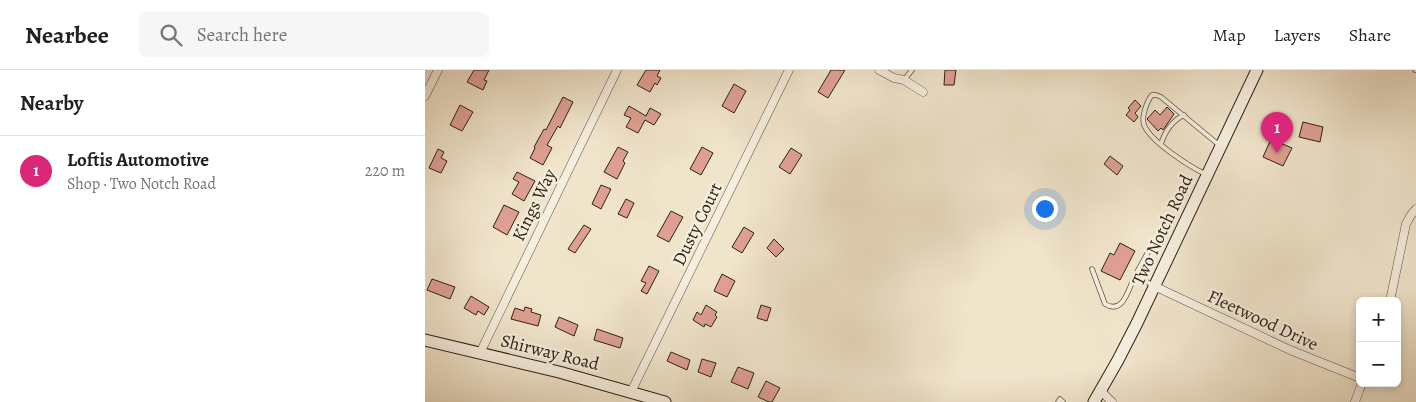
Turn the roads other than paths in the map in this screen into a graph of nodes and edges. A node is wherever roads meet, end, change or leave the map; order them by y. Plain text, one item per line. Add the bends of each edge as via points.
1 (438, 70) edge
2 (617, 70) edge
3 (789, 70) edge
4 (879, 70) edge
5 (912, 70) edge
6 (1257, 70) edge
7 (904, 80) junction
8 (923, 92) dead end
9 (425, 96) edge
10 (1184, 115) junction
11 (1161, 144) junction
12 (1221, 146) junction
13 (1207, 176) junction
14 (1416, 210) edge
15 (1152, 245) dead end
16 (1092, 269) dead end
17 (1139, 277) junction
18 (1154, 286) junction
19 (1391, 297) edge
20 (425, 340) edge
21 (479, 353) junction
22 (1356, 376) edge
23 (1361, 387) edge
24 (1101, 391) junction
25 (631, 392) junction
26 (665, 402) edge
27 (1058, 402) edge
28 (1063, 402) edge
29 (1094, 402) edge
30 (1112, 402) edge
31 (1355, 402) edge

1 - 9 street
2 - 21 street, Kings Way
3 - 25 street, Dusty Court
4 - 7 street
5 - 7 lane
6 - 12 street, Two Notch Road
7 - 8 street
10 - 11 lane via 1166,132
10 - 11 lane via 1156,95 1149,98 1144,123
10 - 12 lane
11 - 13 lane
12 - 13 street, Two Notch Road
13 - 18 street, Two Notch Road
14 - 19 street via 1407,224
15 - 17 lane via 1137,272
16 - 17 lane via 1105,304 1110,307 1123,302 1134,278
17 - 18 lane
18 - 22 street, Fleetwood Drive via 1290,350
18 - 24 street, Two Notch Road
20 - 21 street, Shirway Road
21 - 25 street, Shirway Road
23 - 31 street
24 - 29 street, Two Notch Road
24 - 30 street
25 - 26 street, Shirway Road
27 - 28 lane

